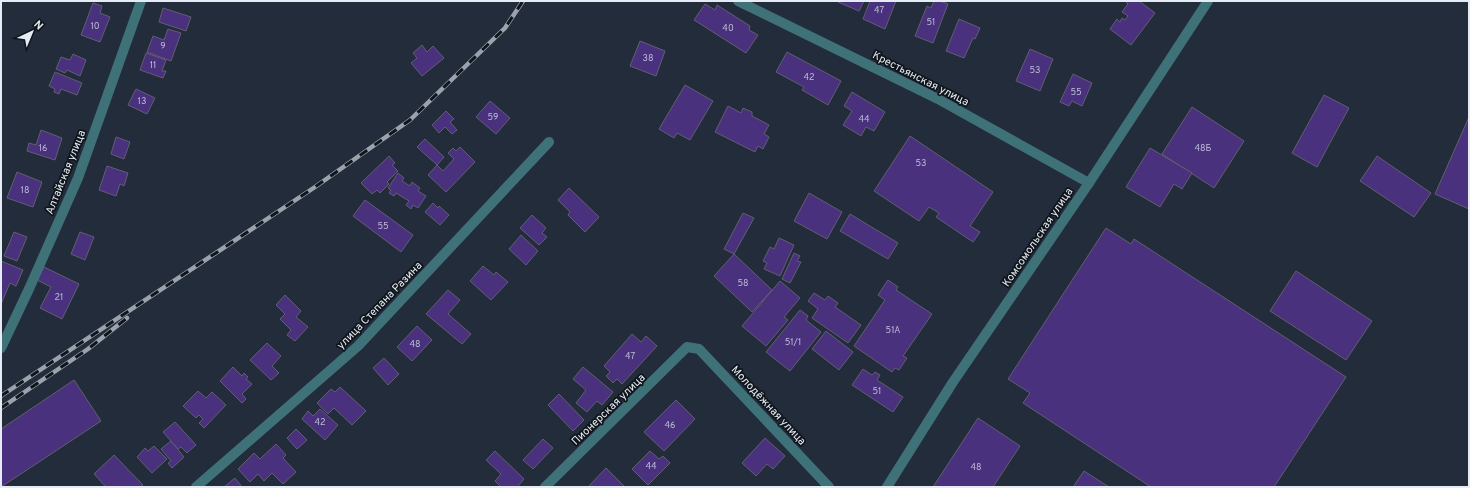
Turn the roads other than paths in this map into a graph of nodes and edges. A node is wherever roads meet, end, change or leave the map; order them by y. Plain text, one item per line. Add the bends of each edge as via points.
1 (141, 1) edge
2 (738, 1) edge
3 (1208, 1) edge
4 (549, 142) dead end
5 (1088, 183) junction
6 (687, 347) joint
7 (1, 348) edge
8 (196, 487) edge
9 (545, 487) edge
10 (829, 487) edge
11 (886, 487) edge

1 - 7 street, Алтайская улица via 78,178
2 - 5 street, Крестьянская улица via 938,99
3 - 5 street, Комсомольская улица
4 - 8 street, улица Степана Разина via 358,346
5 - 11 street, Комсомольская улица via 953,382
6 - 9 street, Пионерская улица
6 - 10 street, Молодёжная улица via 699,349

